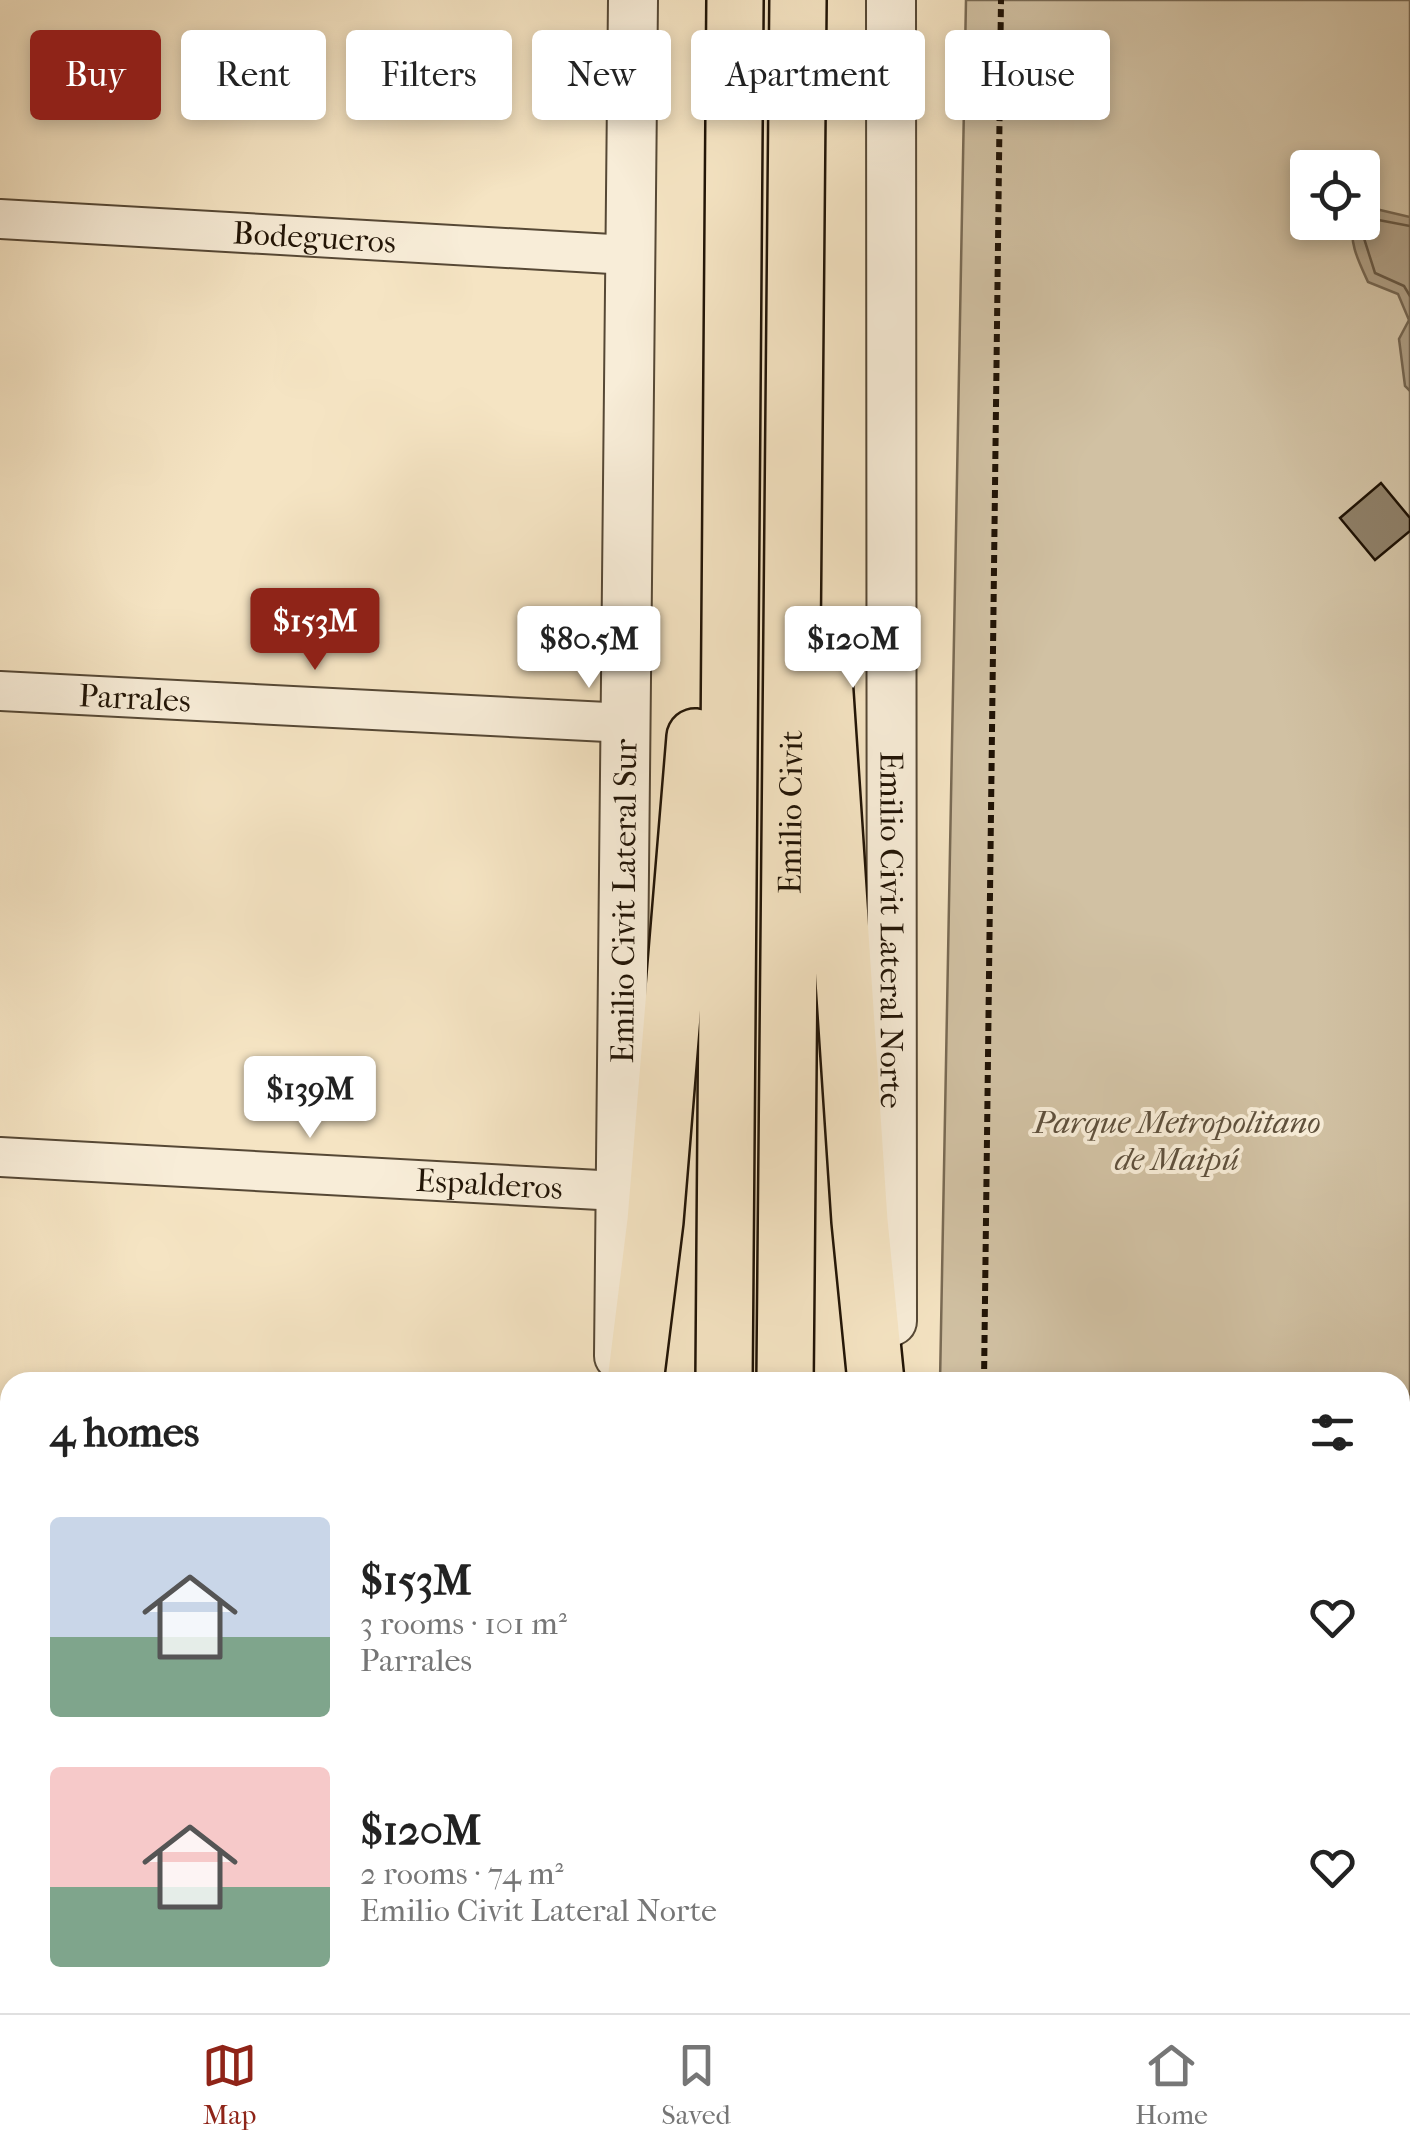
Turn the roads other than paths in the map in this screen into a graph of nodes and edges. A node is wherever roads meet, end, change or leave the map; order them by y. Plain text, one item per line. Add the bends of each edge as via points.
1 (633, 0) edge
2 (736, 0) edge
3 (798, 0) edge
4 (891, 0) edge
5 (0, 228) edge
6 (629, 256) junction
7 (796, 294) junction
8 (731, 351) junction
9 (0, 691) edge
10 (627, 723) junction
11 (0, 1157) edge
12 (618, 1192) junction
13 (618, 1372) edge
14 (637, 1372) edge
15 (724, 1372) edge
16 (785, 1372) edge
17 (875, 1372) edge
18 (892, 1372) edge

1 - 6 street, Emilio Civit Lateral Sur
2 - 8 highway, Emilio Civit
3 - 7 highway, Emilio Civit
4 - 18 street, Emilio Civit Lateral Norte
5 - 6 street, Bodegueros
6 - 10 street, Emilio Civit Lateral Sur
7 - 16 highway, Emilio Civit
7 - 17 highway
8 - 14 highway
8 - 15 highway, Emilio Civit
9 - 10 street, Parrales
10 - 12 street, Emilio Civit Lateral Sur
11 - 12 street, Espalderos
12 - 13 street, Emilio Civit Lateral Sur

